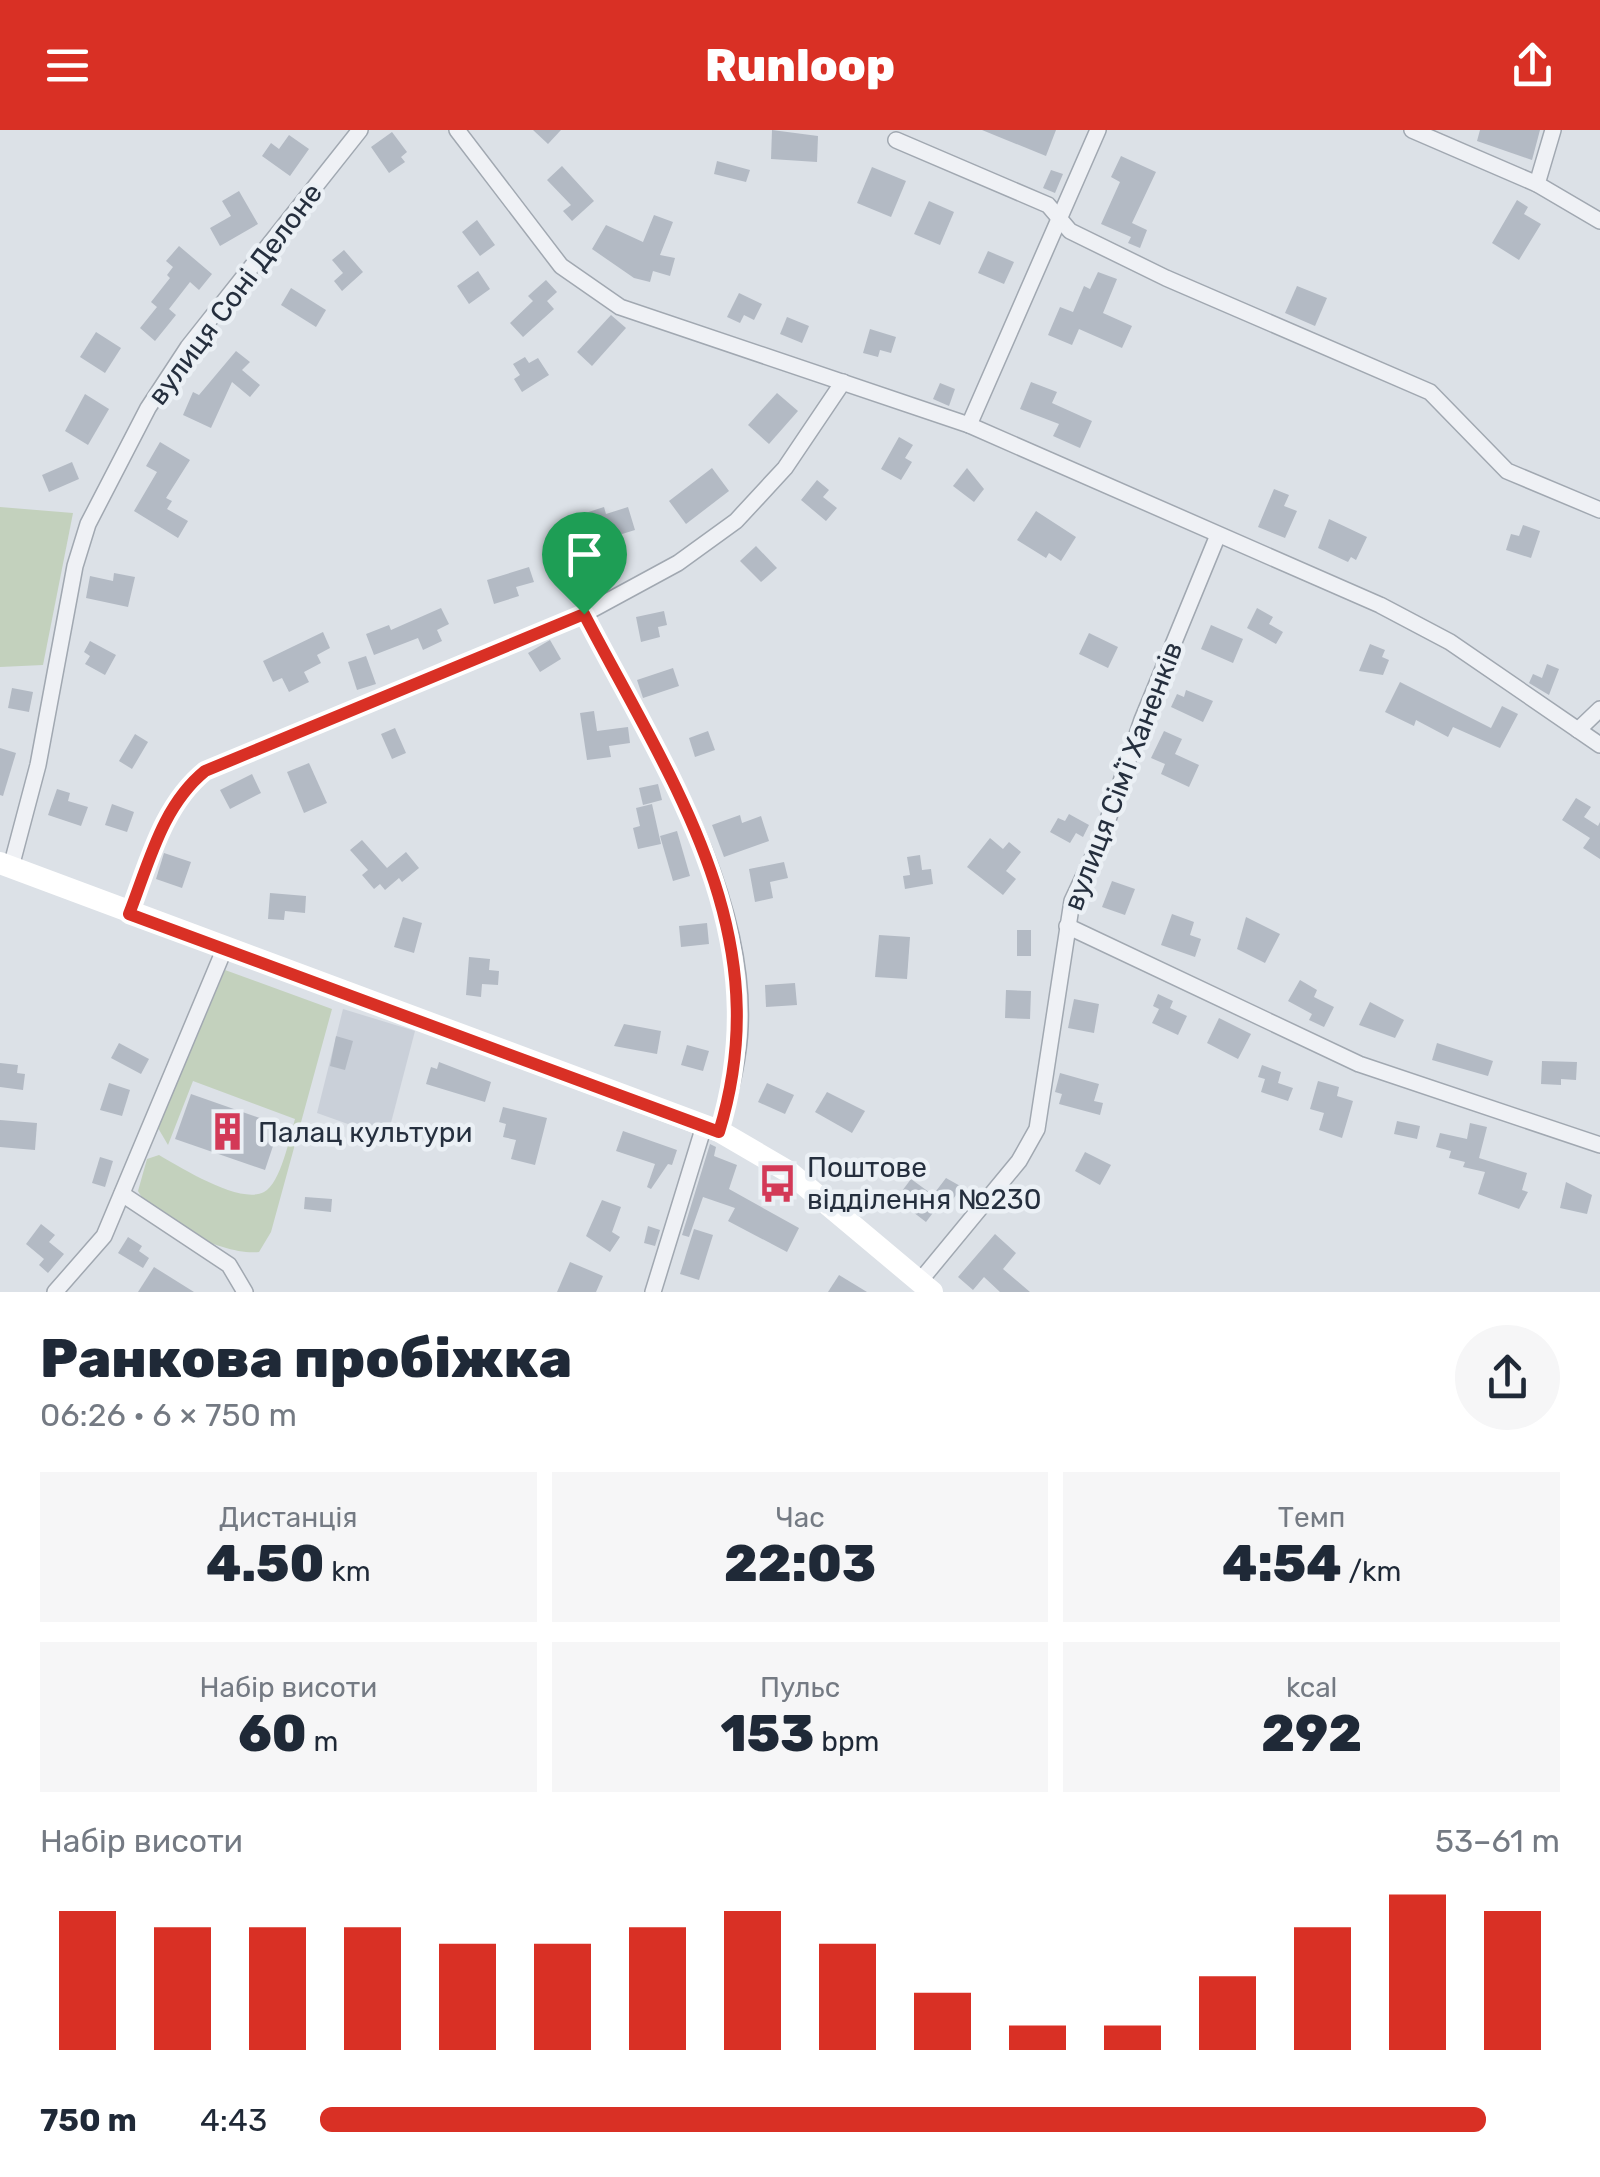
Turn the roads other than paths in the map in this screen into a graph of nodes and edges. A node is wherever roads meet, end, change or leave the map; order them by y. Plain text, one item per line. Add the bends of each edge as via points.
1 (360, 130) edge
2 (457, 130) edge
3 (1098, 130) edge
4 (1412, 130) edge
5 (1553, 130) edge
6 (896, 140) dead end
7 (1536, 184) junction
8 (1058, 219) junction
9 (1600, 221) edge
10 (842, 382) junction
11 (968, 426) junction
12 (1600, 510) edge
13 (1218, 535) junction
14 (584, 614) junction
15 (1600, 709) edge
16 (1578, 730) junction
17 (1600, 745) edge
18 (6, 865) edge
19 (129, 914) junction
20 (1067, 926) junction
21 (224, 950) junction
22 (711, 1128) junction
23 (1600, 1145) edge
24 (122, 1194) junction
25 (926, 1286) edge
26 (54, 1292) edge
27 (245, 1292) edge
28 (653, 1292) edge

1 - 18 street, вулиця Соні Делоне via 188,347 88,524 38,764
2 - 10 street via 561,266 583,285 653,320
3 - 8 street
4 - 7 street
5 - 7 street
6 - 8 street via 1048,205
7 - 9 street
8 - 11 street
8 - 12 street via 1166,278 1430,392 1507,471
10 - 11 street
10 - 14 street via 785,468 736,521 678,563
11 - 13 street
13 - 16 street via 1450,642
13 - 20 street, вулиця Сімʼї Ханенків
14 - 19 street via 205,771 169,812
14 - 22 street via 688,815 723,907 738,972 740,1027
15 - 16 street
16 - 17 street
18 - 19 street
19 - 21 street
20 - 23 street via 1358,1064
20 - 25 street, вулиця Сімʼї Ханенків via 1037,1129 1020,1162
21 - 22 street
21 - 24 street
22 - 25 street via 789,1172
22 - 28 street
24 - 26 street via 104,1236
24 - 27 street via 229,1265

